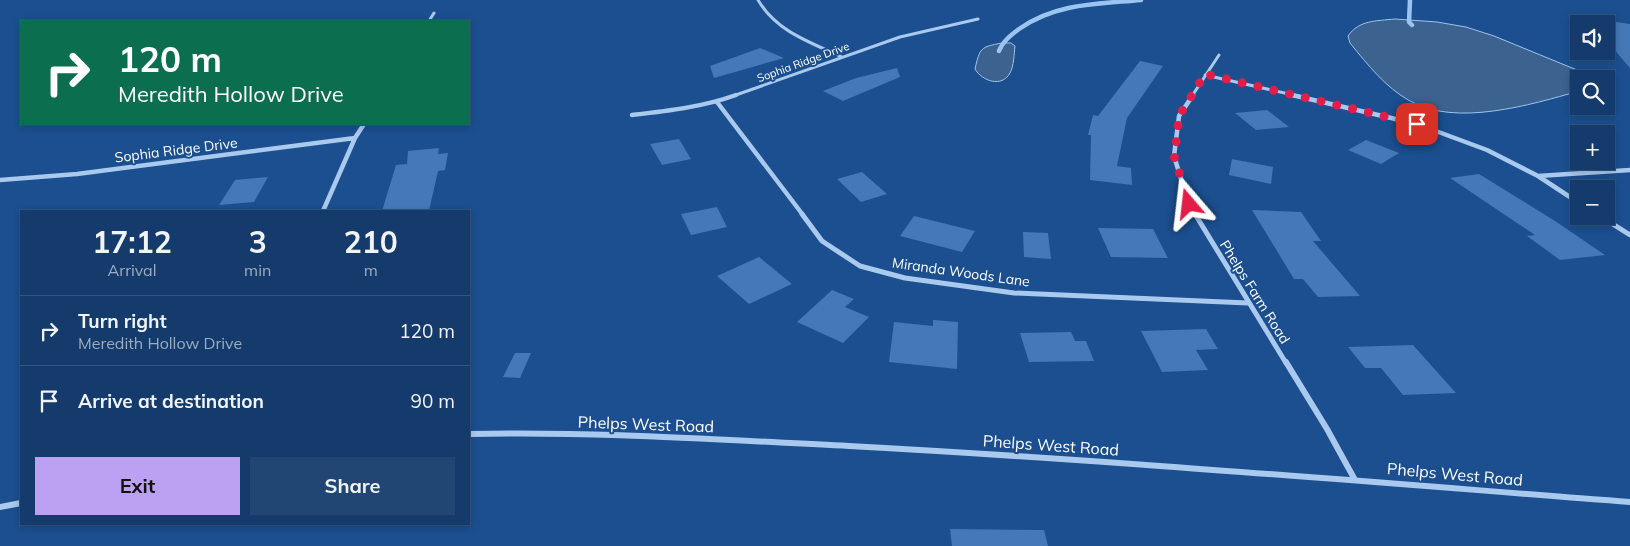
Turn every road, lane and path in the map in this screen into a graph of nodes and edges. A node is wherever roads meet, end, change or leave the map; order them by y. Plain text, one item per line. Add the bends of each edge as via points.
1 (758, 0) edge
2 (434, 14) dead end
3 (978, 19) dead end
4 (431, 20) edge
5 (1219, 56) dead end
6 (842, 57) junction
7 (1205, 74) junction
8 (717, 102) junction
9 (632, 115) dead end
10 (363, 125) edge
11 (355, 138) junction
12 (1630, 170) edge
13 (1538, 176) junction
14 (0, 180) edge
15 (1570, 196) edge
16 (324, 210) edge
17 (1614, 225) edge
18 (1630, 235) edge
19 (1248, 303) junction
20 (470, 434) edge
21 (1355, 480) junction
22 (1630, 502) edge
23 (20, 504) edge
24 (0, 507) edge

1 - 6 street via 764,13 784,29
2 - 4 street
3 - 6 street, Sophia Ridge Drive via 900,37
5 - 7 street, Phelps Farm Road
6 - 8 street, Sophia Ridge Drive
7 - 13 street via 1417,124 1487,150
7 - 19 street, Phelps Farm Road via 1179,116 1174,156 1189,204
8 - 9 street, Sophia Ridge Drive
8 - 19 street, Miranda Woods Lane via 822,241 860,266 905,278 1014,294
10 - 11 street
11 - 14 street, Sophia Ridge Drive via 77,174
11 - 16 street
12 - 13 street
13 - 15 street
17 - 18 street
19 - 21 street, Phelps Farm Road
20 - 21 street, Phelps West Road via 611,435 894,448
21 - 22 street, Phelps West Road
23 - 24 street

